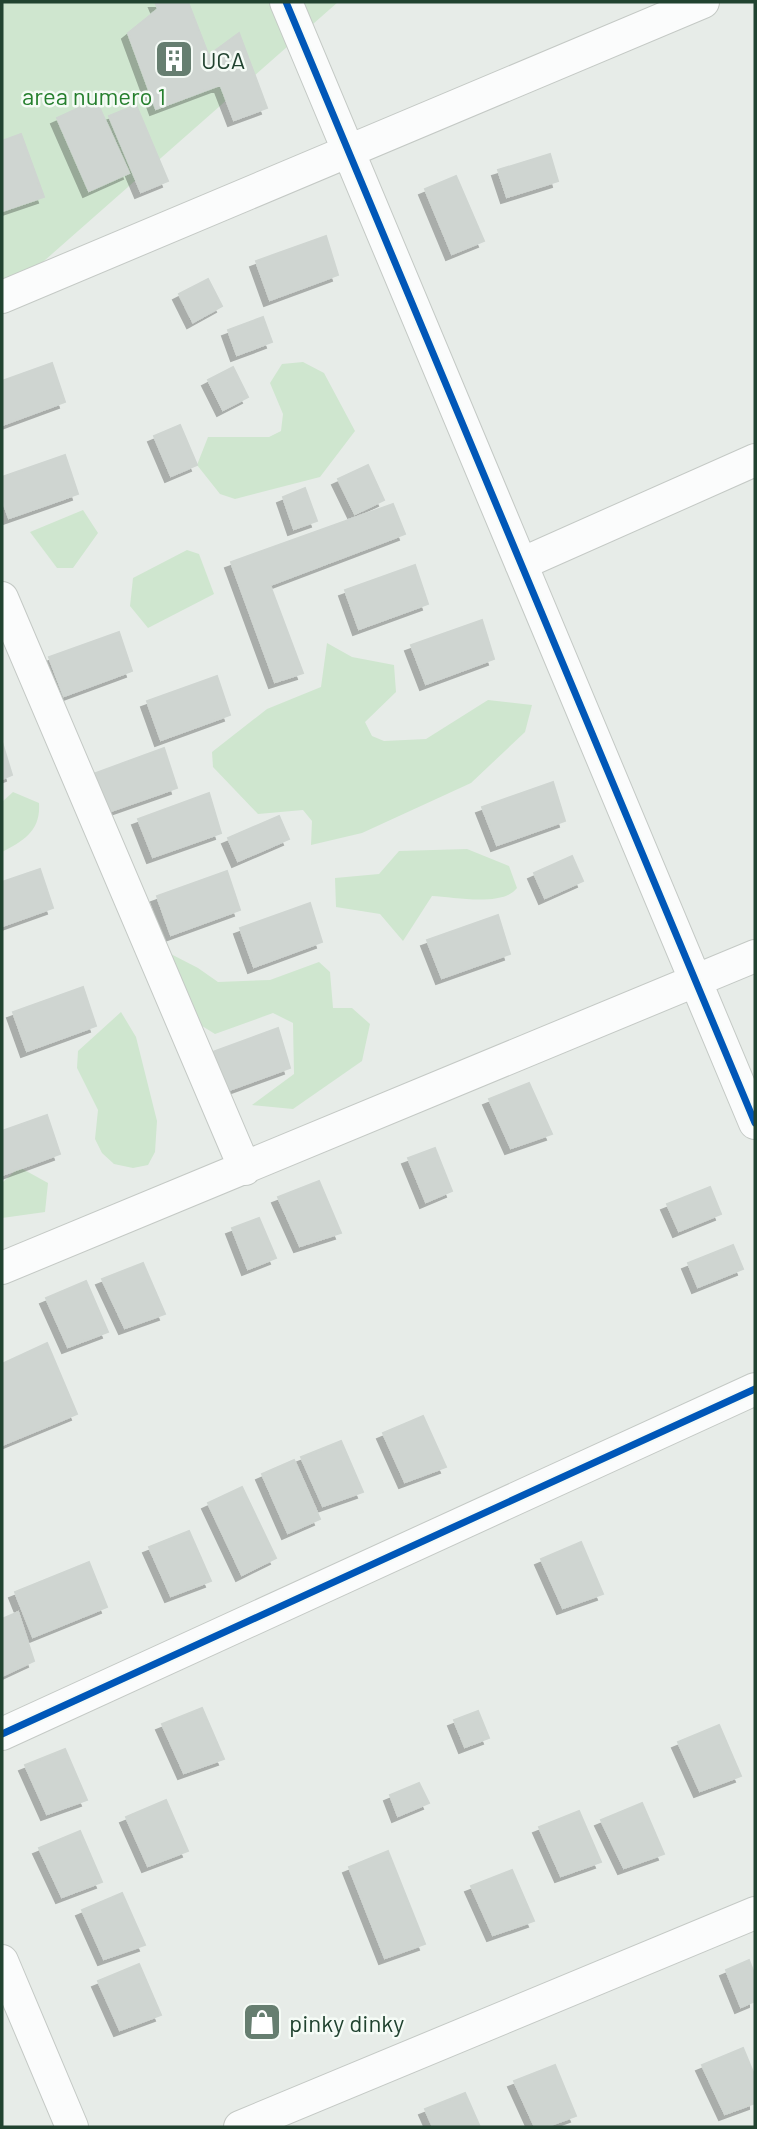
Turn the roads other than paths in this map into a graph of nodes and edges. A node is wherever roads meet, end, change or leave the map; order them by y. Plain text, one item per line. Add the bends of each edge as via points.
1 (286, 2) edge
2 (704, 2) edge
3 (349, 151) junction
4 (2, 297) edge
5 (755, 460) edge
6 (521, 564) junction
7 (2, 598) edge
8 (755, 956) edge
9 (696, 981) junction
10 (755, 1124) edge
11 (245, 1169) junction
12 (2, 1268) edge
13 (755, 1389) edge
14 (2, 1734) edge
15 (755, 1913) edge
16 (2, 1961) edge
17 (72, 2127) edge
18 (240, 2127) edge

1 - 3 street
2 - 3 street
3 - 4 street
3 - 6 street
5 - 6 street
6 - 9 street
7 - 11 street
8 - 9 street
9 - 10 street
9 - 11 street
11 - 12 street
13 - 14 street
15 - 18 street
16 - 17 street

